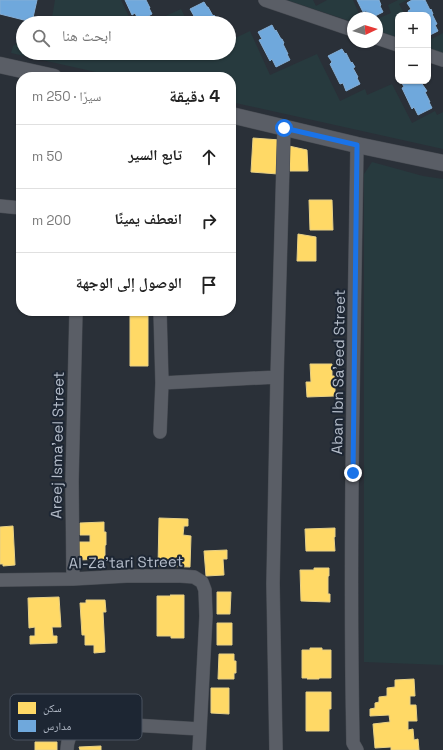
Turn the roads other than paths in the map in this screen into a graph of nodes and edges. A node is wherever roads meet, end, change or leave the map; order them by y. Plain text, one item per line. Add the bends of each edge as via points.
1 (265, 0) edge
2 (347, 28) edge
3 (383, 40) edge
4 (395, 44) edge
5 (431, 56) edge
6 (443, 60) edge
7 (0, 65) edge
8 (32, 72) edge
9 (236, 116) edge
10 (284, 128) junction
11 (357, 145) junction
12 (443, 163) edge
13 (0, 206) edge
14 (16, 208) edge
15 (76, 316) edge
16 (160, 316) edge
17 (277, 377) junction
18 (162, 383) junction
19 (160, 432) dead end
20 (72, 579) junction
21 (0, 580) edge
22 (142, 726) edge
23 (200, 730) junction
24 (68, 740) edge
25 (352, 748) edge
26 (67, 750) edge
27 (199, 750) edge
28 (276, 750) edge

1 - 2 street
3 - 4 street
5 - 6 street
7 - 8 street
9 - 10 street
10 - 11 street
10 - 17 street
11 - 12 street
11 - 25 street, Aban Ibn Sa’eed Street
13 - 14 street
15 - 20 street, Areej Isma’eel Street
16 - 18 street
17 - 18 street
17 - 28 street via 273,584
18 - 19 street
20 - 21 street, Al-Za'tari Street
20 - 23 street, Al-Za'tari Street via 180,576 194,577 202,582 205,590 206,616
22 - 23 street
23 - 27 street, Al-Za'tari Street
24 - 26 street

